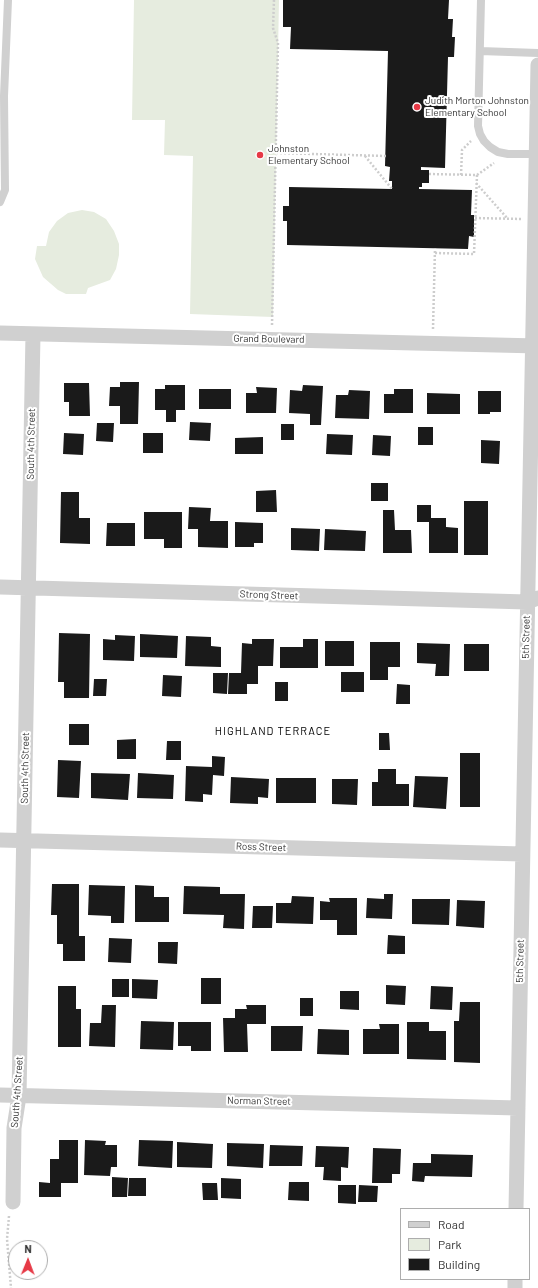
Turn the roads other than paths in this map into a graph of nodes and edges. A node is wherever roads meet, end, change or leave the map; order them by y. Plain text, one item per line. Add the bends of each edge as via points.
1 (8, 0) edge
2 (481, 0) edge
3 (480, 52) junction
4 (538, 53) edge
5 (538, 64) edge
6 (536, 154) junction
7 (0, 202) edge
8 (0, 333) edge
9 (33, 334) junction
10 (535, 346) edge
11 (0, 587) edge
12 (29, 588) junction
13 (532, 600) edge
14 (0, 840) edge
15 (24, 840) junction
16 (522, 854) junction
17 (0, 1095) edge
18 (19, 1096) junction
19 (518, 1108) junction
20 (13, 1202) road end
21 (516, 1208) edge

1 - 7 lane via 4,96 5,190
2 - 3 lane
3 - 4 lane
3 - 6 lane via 480,134 484,141 498,152
5 - 6 street, 5th Street
6 - 10 street, 5th Street
8 - 9 street, Grand Boulevard
9 - 10 street, Grand Boulevard
9 - 12 street, South 4th Street
10 - 13 street, 5th Street
11 - 12 street, Strong Street
12 - 13 street, Strong Street
12 - 15 street, South 4th Street
13 - 16 street, 5th Street
14 - 15 street, Ross Street
15 - 16 street, Ross Street
15 - 18 street, South 4th Street
16 - 19 street, 5th Street
17 - 18 street, Norman Street
18 - 19 street, Norman Street
18 - 20 street, South 4th Street via 14,1128
19 - 21 street, 5th Street

